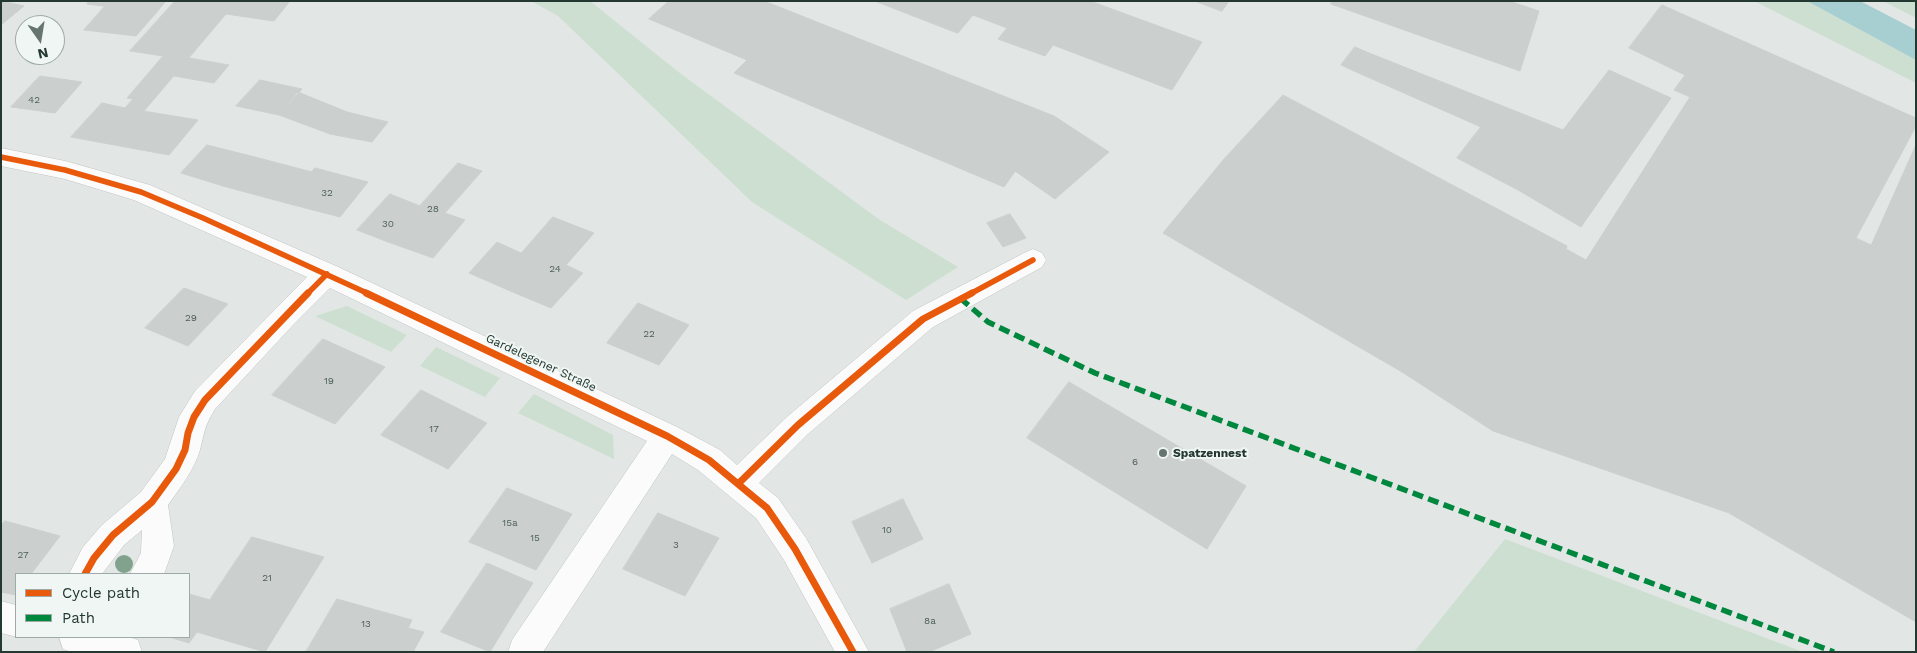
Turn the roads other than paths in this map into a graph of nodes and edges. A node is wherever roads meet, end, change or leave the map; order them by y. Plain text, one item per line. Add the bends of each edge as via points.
1 (1, 157) edge
2 (1032, 260) dead end
3 (327, 274) junction
4 (666, 436) junction
5 (739, 483) junction
6 (152, 502) junction
7 (86, 573) edge
8 (147, 573) edge
9 (1, 617) edge
10 (15, 621) edge
11 (78, 638) edge
12 (126, 652) edge
13 (524, 652) edge
14 (852, 652) edge

1 - 3 street, Gardelegener Straße via 66,170 141,192
2 - 5 street via 923,320 798,425
3 - 4 street, Gardelegener Straße
3 - 6 street via 204,400 194,417 176,469
4 - 5 street, Gardelegener Straße via 709,460
4 - 13 street
5 - 14 street, Gardelegener Straße via 767,508 795,549
6 - 7 street via 113,535
6 - 8 street via 159,538 156,559
9 - 10 street
11 - 12 street

